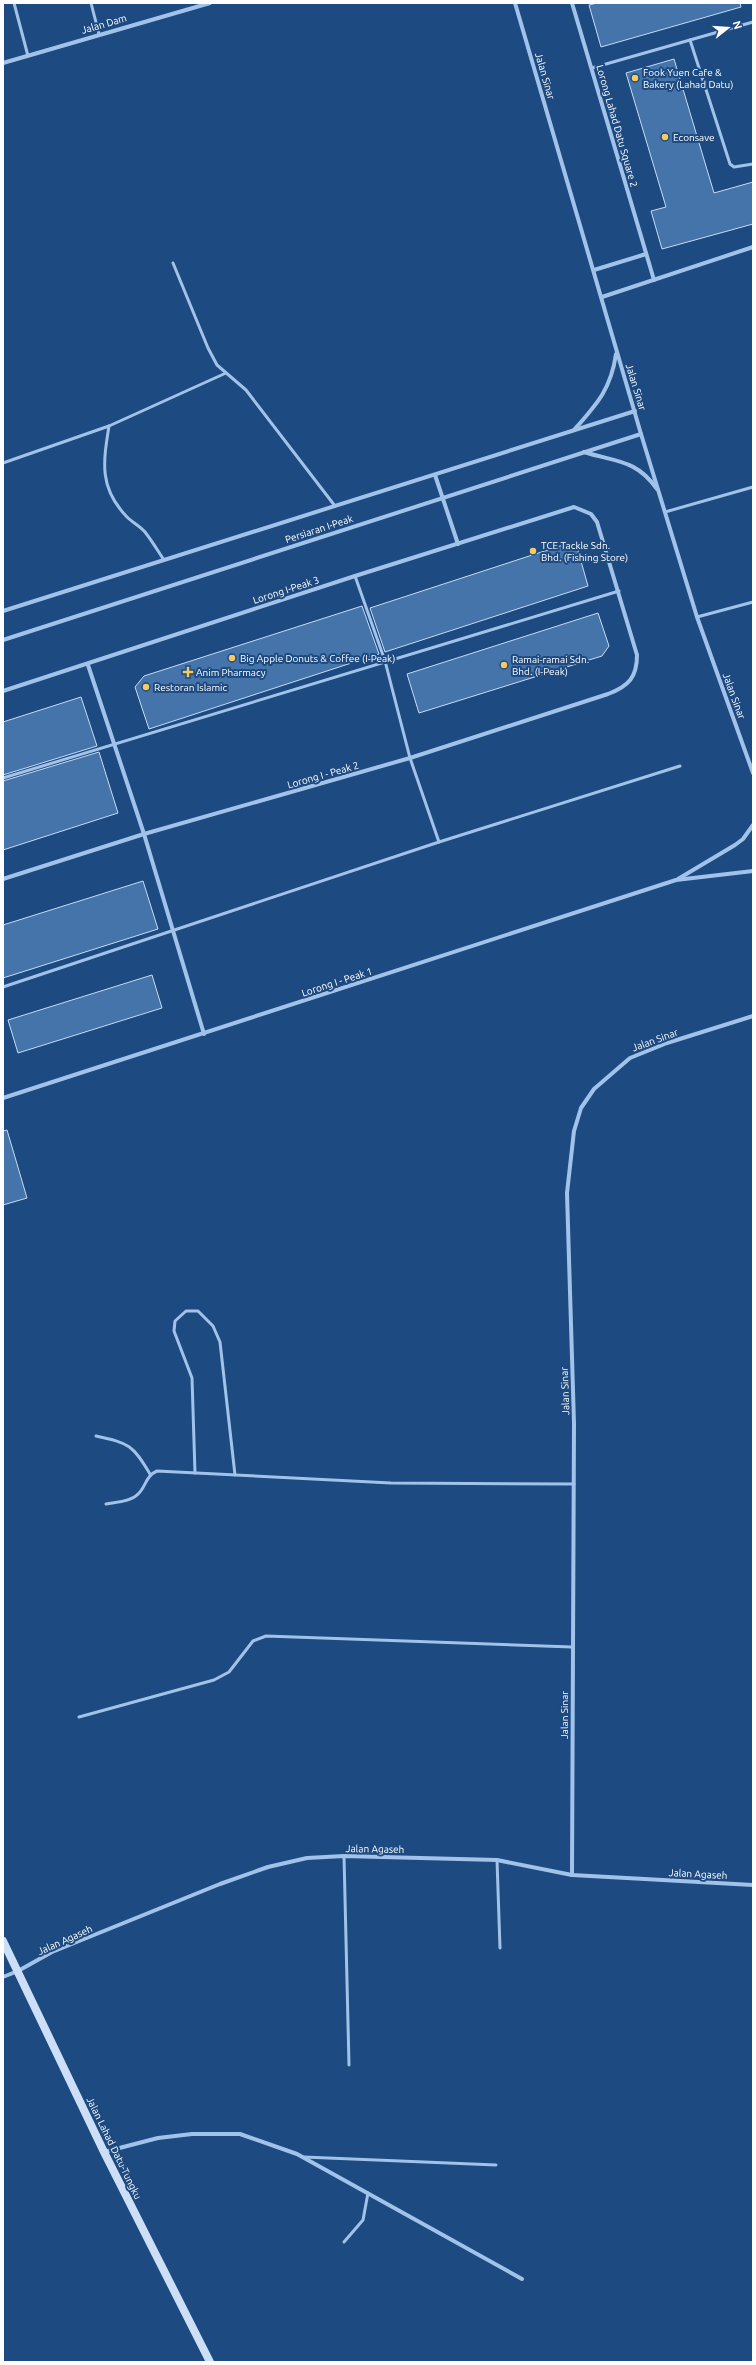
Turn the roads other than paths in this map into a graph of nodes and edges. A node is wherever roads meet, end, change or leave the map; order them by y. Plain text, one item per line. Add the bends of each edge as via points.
1 (14, 3) edge
2 (90, 3) edge
3 (210, 3) edge
4 (515, 3) edge
5 (572, 3) edge
6 (753, 22) edge
7 (99, 34) junction
8 (690, 40) junction
9 (28, 56) junction
10 (3, 63) edge
11 (592, 68) junction
12 (753, 164) edge
13 (753, 247) edge
14 (646, 254) junction
15 (173, 263) dead end
16 (594, 270) junction
17 (654, 280) junction
18 (602, 297) junction
19 (616, 352) junction
20 (226, 373) junction
21 (635, 411) junction
22 (109, 426) junction
23 (574, 430) junction
24 (641, 434) junction
25 (583, 452) junction
26 (3, 463) edge
27 (435, 475) junction
28 (753, 487) edge
29 (659, 492) junction
30 (442, 497) junction
31 (335, 506) junction
32 (665, 512) junction
33 (458, 544) junction
34 (164, 560) junction
35 (355, 576) junction
36 (619, 591) junction
37 (753, 602) edge
38 (3, 611) edge
39 (697, 617) junction
40 (3, 640) edge
41 (385, 661) junction
42 (88, 665) junction
43 (3, 691) edge
44 (115, 744) junction
45 (410, 758) junction
46 (680, 766) dead end
47 (753, 773) edge
48 (3, 778) edge
49 (753, 825) edge
50 (144, 834) junction
51 (439, 842) junction
52 (753, 871) edge
53 (3, 879) edge
54 (676, 880) junction
55 (174, 931) junction
56 (3, 987) edge
57 (753, 1016) edge
58 (204, 1034) junction
59 (3, 1098) edge
60 (96, 1436) dead end
61 (195, 1473) junction
62 (150, 1474) junction
63 (235, 1475) junction
64 (574, 1484) junction
65 (106, 1504) dead end
66 (572, 1647) junction
67 (79, 1717) dead end
68 (344, 1856) junction
69 (497, 1860) junction
70 (572, 1875) junction
71 (753, 1885) edge
72 (3, 1941) edge
73 (500, 1948) dead end
74 (18, 1971) junction
75 (3, 1977) edge
76 (349, 2065) dead end
77 (104, 2152) junction
78 (302, 2157) junction
79 (496, 2165) dead end
80 (368, 2192) junction
81 (344, 2242) dead end
82 (522, 2279) dead end
83 (210, 2362) edge

1 - 9 lane
2 - 7 lane
3 - 7 street, Jalan Dam
4 - 16 street, Jalan Sinar
5 - 11 street, Lorong Lahad Datu Square 2
6 - 8 lane
7 - 9 street, Jalan Dam
8 - 11 lane
8 - 12 lane via 730,164 740,167
9 - 10 street, Jalan Dam
11 - 14 street, Lorong Lahad Datu Square 2
13 - 17 street
14 - 16 street
14 - 17 street, Lorong Lahad Datu Square 2
15 - 20 lane via 208,348 217,365
16 - 18 street, Jalan Sinar
17 - 18 street
18 - 19 street, Jalan Sinar
19 - 21 street, Jalan Sinar
19 - 23 street via 607,388
20 - 22 lane
20 - 31 lane via 246,390
21 - 23 street
21 - 24 street, Jalan Sinar
22 - 26 lane
22 - 34 lane via 104,469 106,486 113,501 145,532
23 - 27 street
24 - 25 street, Persiaran I-Peak
24 - 29 street, Jalan Sinar
25 - 29 street via 636,467 646,474
25 - 30 street, Persiaran I-Peak
27 - 30 street
27 - 31 street
28 - 32 lane
29 - 32 street, Jalan Sinar
30 - 33 street
30 - 40 street, Persiaran I-Peak
31 - 34 street
32 - 39 street, Jalan Sinar
33 - 35 street, Lorong I-Peak 3
33 - 36 street, Lorong I-Peak 3 via 574,507 591,514 597,522
34 - 38 street
35 - 41 lane
35 - 42 street, Lorong I-Peak 3
36 - 41 lane
36 - 45 street, Lorong I - Peak 2 via 637,655 637,670 622,688
37 - 39 lane
39 - 47 street, Jalan Sinar
41 - 44 lane
41 - 45 lane
42 - 43 street, Lorong I-Peak 3
42 - 44 street
44 - 48 lane
44 - 50 street
45 - 50 street, Lorong I - Peak 2
45 - 51 lane
46 - 51 lane
49 - 54 street, Lorong I - Peak 1 via 735,845
50 - 53 street, Lorong I - Peak 2
50 - 55 street
51 - 55 lane
52 - 54 street, Lorong I - Peak 1
54 - 58 street, Lorong I - Peak 1
55 - 56 lane
55 - 58 street
57 - 64 street, Jalan Sinar via 667,1043 630,1058 594,1089 581,1108 574,1130 567,1193
58 - 59 street, Lorong I - Peak 1
60 - 62 lane via 121,1441 136,1452
61 - 62 lane via 157,1470
61 - 63 lane
61 - 63 lane via 192,1378 174,1331 175,1321 186,1311 198,1311 213,1326 220,1342
62 - 65 lane via 137,1495
63 - 64 lane via 391,1483
64 - 66 street, Jalan Sinar
66 - 67 lane via 266,1636 253,1641 229,1672 214,1680
66 - 70 street, Jalan Sinar
68 - 69 street, Jalan Agaseh
68 - 74 street, Jalan Agaseh via 307,1858 268,1867 52,1952
68 - 76 lane
69 - 70 street, Jalan Agaseh
69 - 73 lane
70 - 71 street, Jalan Agaseh
72 - 74 main road, Jalan Lahad Datu-Tungku
74 - 75 street, Jalan Agaseh
74 - 77 main road, Jalan Lahad Datu-Tungku
77 - 78 street via 158,2138 192,2134 240,2134
77 - 83 main road, Jalan Lahad Datu-Tungku
78 - 79 lane
78 - 80 street
80 - 81 lane via 364,2220
80 - 82 street

